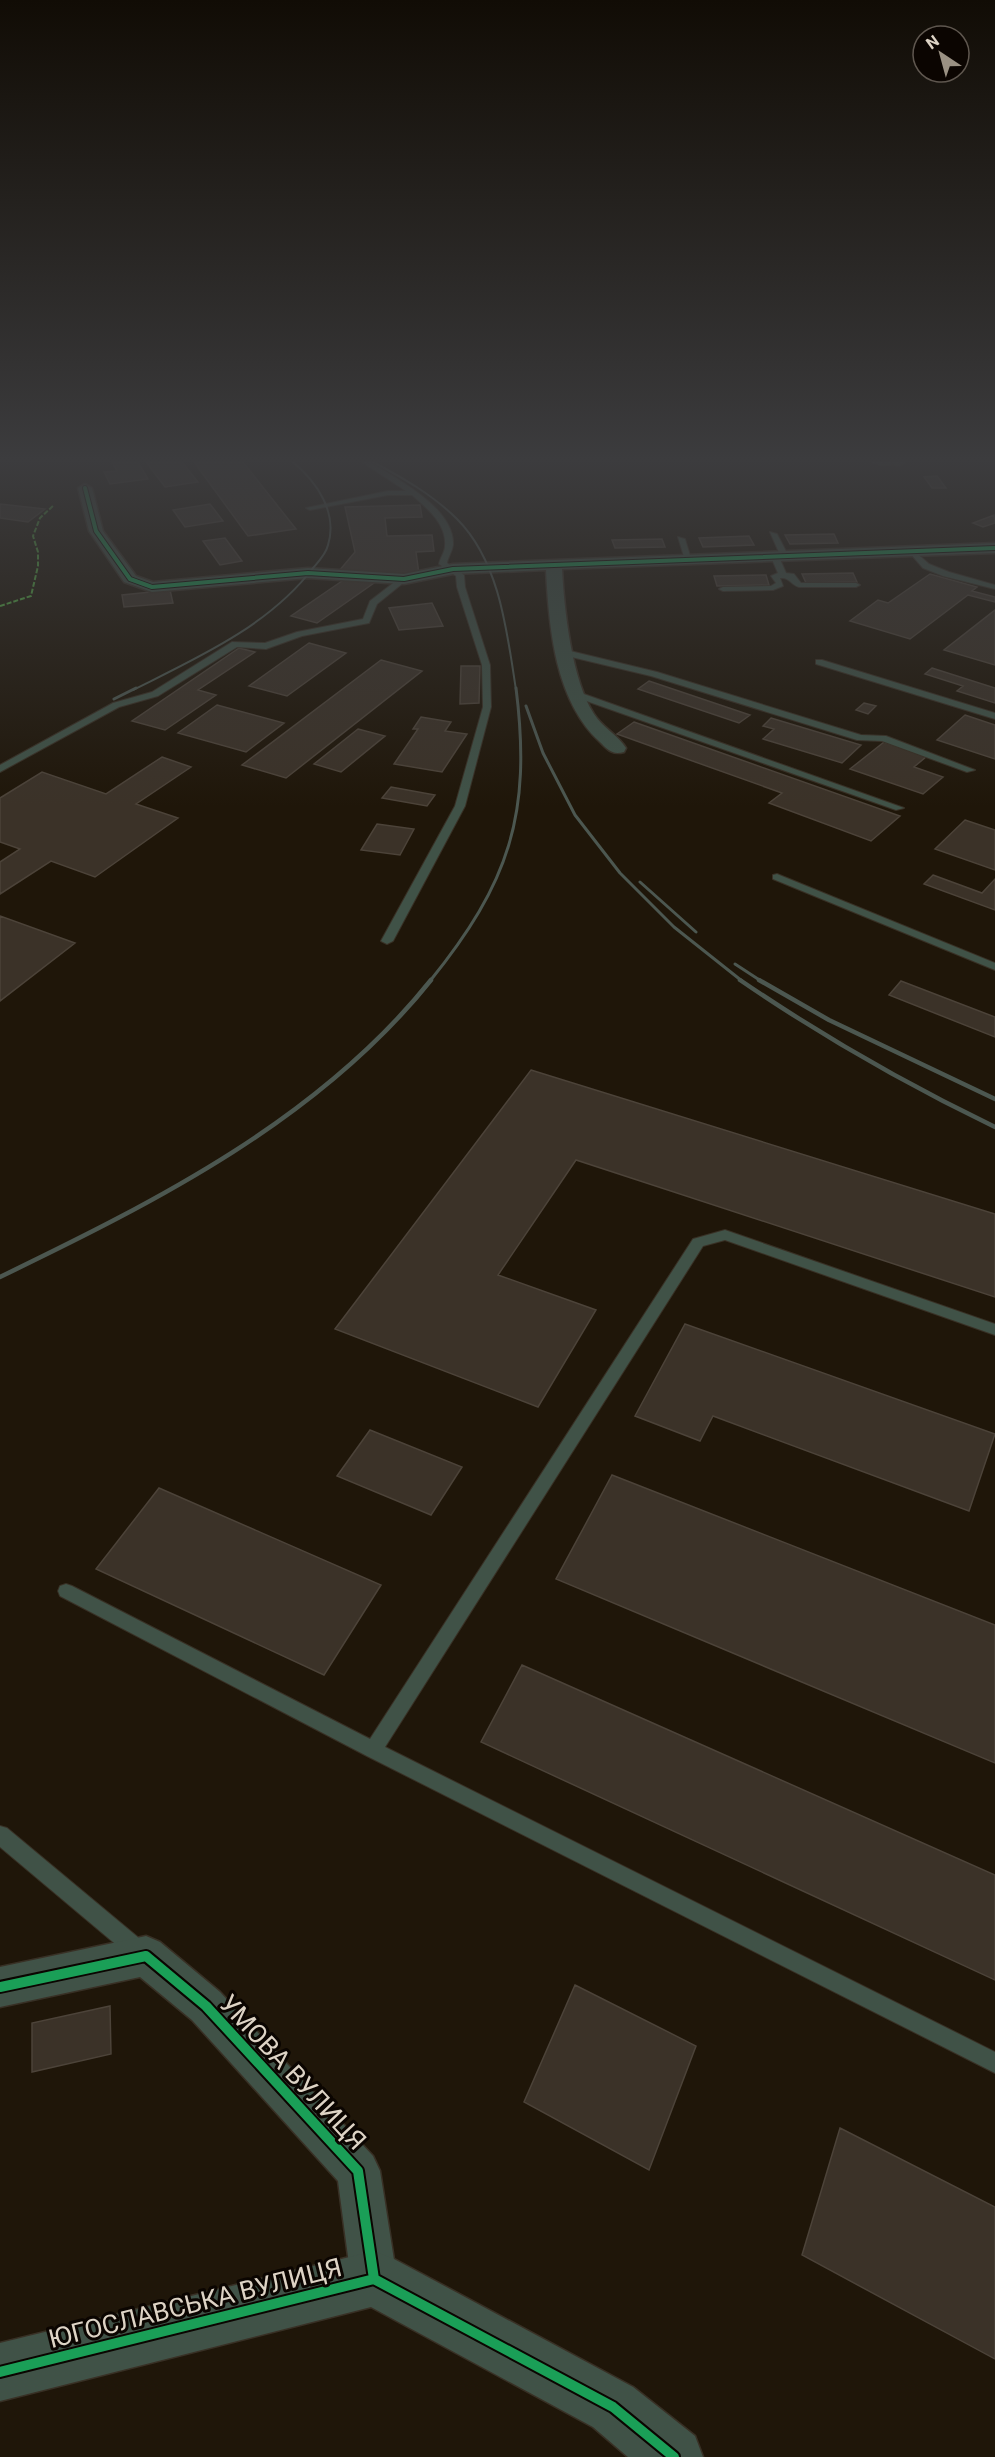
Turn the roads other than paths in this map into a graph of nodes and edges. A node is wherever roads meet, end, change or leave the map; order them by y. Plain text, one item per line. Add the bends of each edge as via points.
1 (128, 577) edge
2 (264, 577) edge
3 (367, 577) edge
4 (415, 577) edge
5 (460, 577) edge
6 (554, 577) edge
7 (776, 577) edge
8 (792, 577) edge
9 (956, 577) edge
10 (404, 579) junction
11 (856, 585) dead end
12 (995, 587) edge
13 (723, 589) dead end
14 (566, 652) junction
15 (819, 662) dead end
16 (578, 695) junction
17 (995, 716) edge
18 (617, 748) dead end
19 (0, 770) edge
20 (969, 770) dead end
21 (899, 808) dead end
22 (777, 877) dead end
23 (387, 941) dead end
24 (995, 967) edge
25 (995, 1330) edge
26 (66, 1591) dead end
27 (373, 1750) junction
28 (0, 1834) edge
29 (146, 1956) junction
30 (0, 1987) edge
31 (995, 2062) edge
32 (374, 2279) junction
33 (0, 2372) edge
34 (674, 2457) edge

1 - 2 street via 152,586
3 - 10 street
4 - 10 street
5 - 23 lane via 486,665 487,707 460,806
6 - 14 street
7 - 13 lane via 780,584 773,588
8 - 11 lane via 799,585
9 - 12 lane
10 - 19 lane via 373,603 366,621 300,634 266,646 235,645 155,694 116,705
14 - 16 street
14 - 20 lane via 654,674 860,738 883,738
15 - 17 lane
16 - 18 street via 592,725
16 - 21 lane
22 - 24 lane
25 - 27 lane via 725,1235 698,1242
26 - 27 lane
27 - 31 lane
28 - 29 lane
29 - 30 street
29 - 32 street, УМОВА ВУЛИЦЯ via 206,2006 358,2171
32 - 33 street, ЮГОСЛАВСЬКА ВУЛИЦЯ
32 - 34 street, ЮГОСЛАВСЬКА ВУЛИЦЯ via 613,2407

